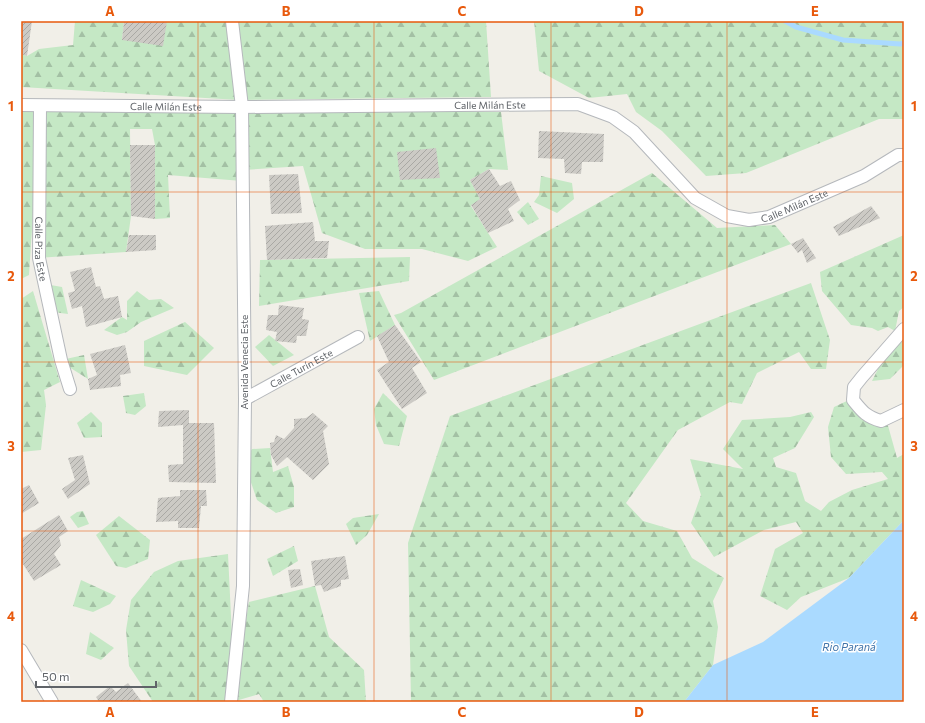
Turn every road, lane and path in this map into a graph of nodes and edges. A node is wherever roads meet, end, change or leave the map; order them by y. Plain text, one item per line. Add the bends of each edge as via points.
1 (232, 21) edge
2 (21, 105) edge
3 (40, 106) junction
4 (242, 107) junction
5 (904, 155) edge
6 (904, 329) edge
7 (358, 337) dead end
8 (70, 389) dead end
9 (245, 399) junction
10 (904, 410) edge
11 (21, 650) edge
12 (52, 702) edge
13 (231, 702) edge

1 - 4 street, Avenida Venecia Este
2 - 3 street, Calle Milán Este
3 - 4 street, Calle Milán Este
3 - 8 street, Calle Piza Este via 38,258
4 - 5 street, Calle Milán Este via 578,104 613,117 634,132 695,198 727,216 748,220 769,217 864,176 898,155
4 - 9 street, Avenida Venecia Este
6 - 10 street via 854,387 853,400 865,415 881,421
7 - 9 street, Calle Turín Este
9 - 13 street, Avenida Venecia Este via 243,586
11 - 12 street

